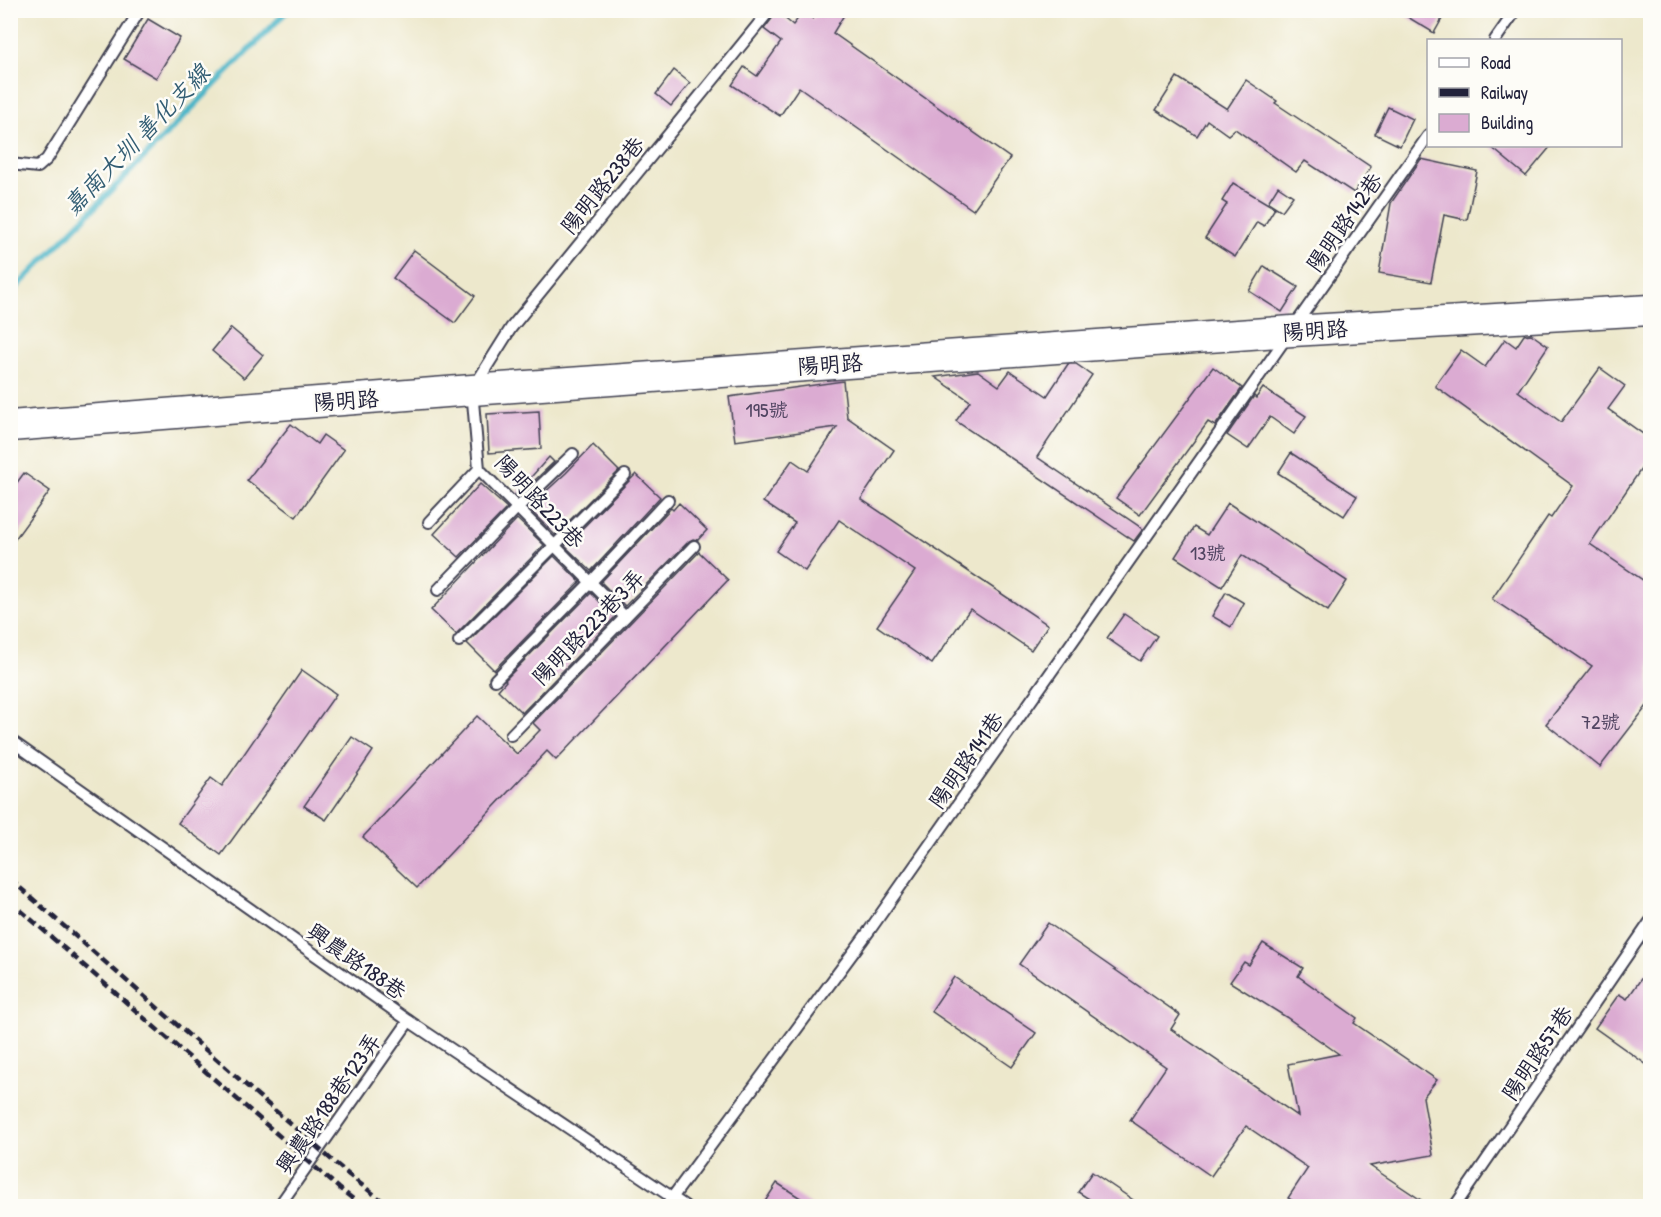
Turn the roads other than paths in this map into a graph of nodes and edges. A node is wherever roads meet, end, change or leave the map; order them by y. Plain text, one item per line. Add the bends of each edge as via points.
1 (140, 10) edge
2 (770, 10) edge
3 (1516, 10) edge
4 (1496, 39) edge
5 (1427, 137) edge
6 (10, 164) edge
7 (1650, 310) edge
8 (1292, 331) junction
9 (472, 390) junction
10 (10, 426) edge
11 (573, 454) dead end
12 (479, 469) junction
13 (625, 475) dead end
14 (668, 500) dead end
15 (517, 508) junction
16 (429, 522) dead end
17 (555, 546) junction
18 (694, 546) dead end
19 (590, 584) junction
20 (438, 590) dead end
21 (625, 617) junction
22 (459, 641) dead end
23 (495, 680) dead end
24 (511, 735) dead end
25 (10, 740) edge
26 (1650, 922) edge
27 (409, 1021) junction
28 (672, 1197) junction
29 (279, 1206) edge
30 (666, 1206) edge
31 (685, 1206) edge
32 (1455, 1206) edge

1 - 6 lane via 47,159 38,167
2 - 9 lane, 陽明路238巷 via 511,328
3 - 4 lane
5 - 8 lane, 陽明路142巷
7 - 8 street, 陽明路
8 - 9 street, 陽明路
8 - 28 lane, 陽明路141巷 via 869,931
9 - 10 street, 陽明路
9 - 12 lane, 陽明路223巷
11 - 15 lane
12 - 15 lane, 陽明路223巷
12 - 16 lane
13 - 17 lane
14 - 19 lane
15 - 17 lane, 陽明路223巷
15 - 20 lane
17 - 19 lane, 陽明路223巷
17 - 22 lane
18 - 21 lane, 陽明路223巷3弄
19 - 21 lane, 陽明路223巷
19 - 23 lane
21 - 24 lane, 陽明路223巷3弄
25 - 27 lane, 興農路188巷
26 - 32 lane, 陽明路57巷
27 - 28 lane, 興農路188巷
27 - 29 lane, 興農路188巷123弄
28 - 30 lane, 陽明路141巷
28 - 31 lane, 興農路188巷

